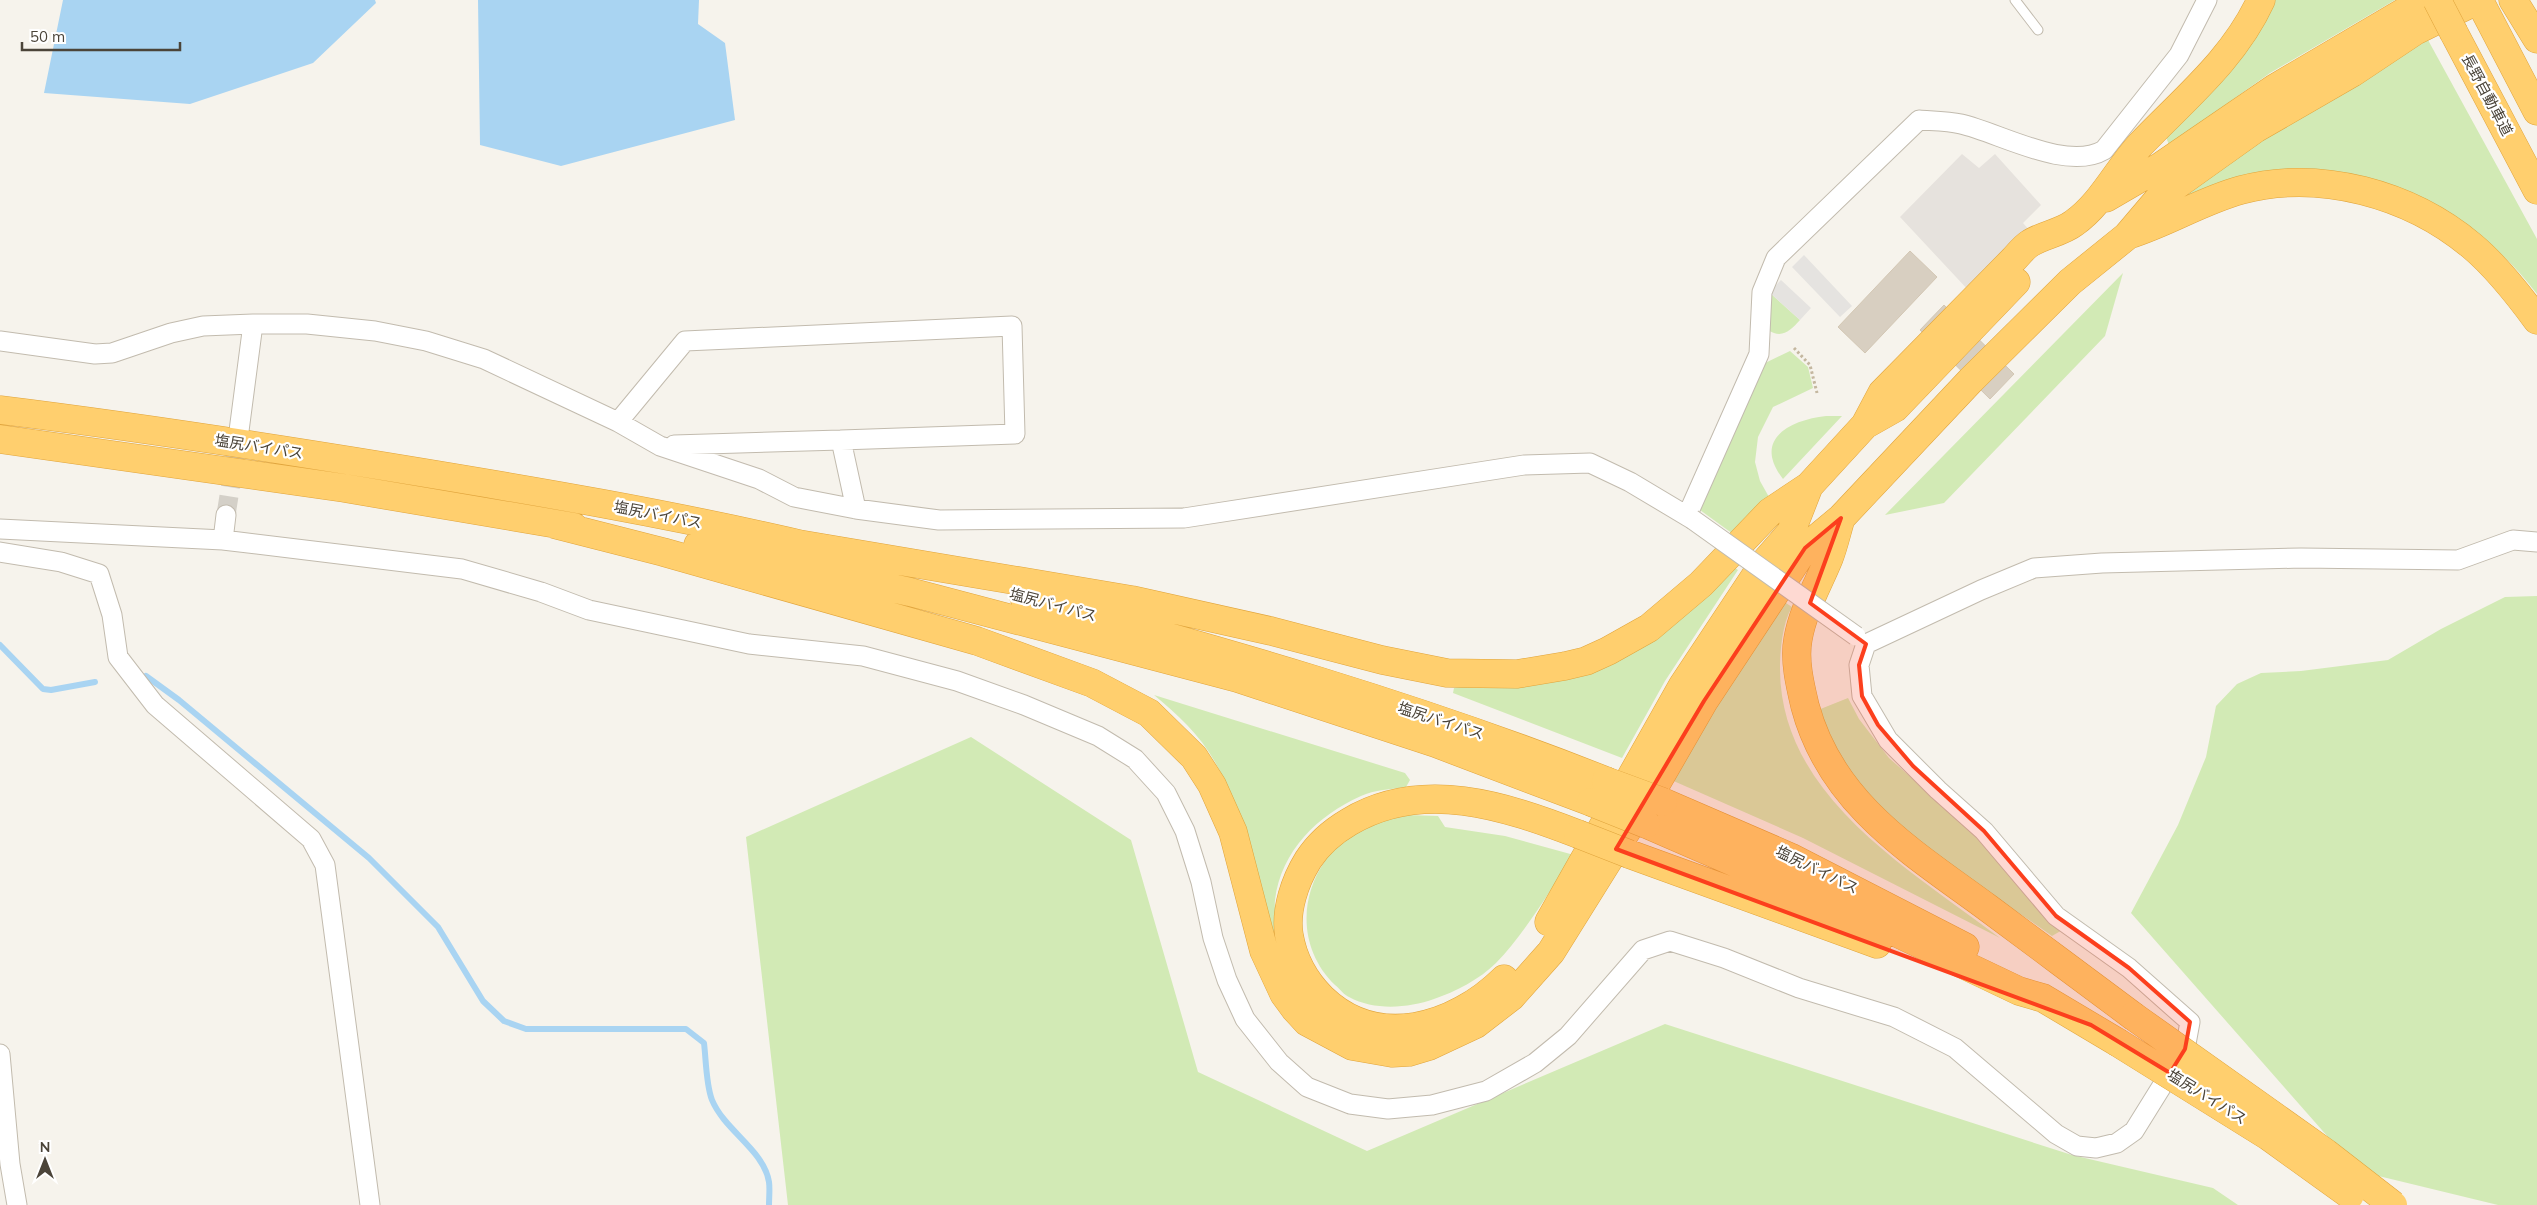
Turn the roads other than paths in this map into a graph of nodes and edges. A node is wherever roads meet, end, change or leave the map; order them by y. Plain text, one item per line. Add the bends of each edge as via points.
1 (2015, 0) edge
2 (2207, 0) edge
3 (2261, 0) edge
4 (2430, 0) edge
5 (2437, 0) edge
6 (2514, 2) edge
7 (2482, 6) edge
8 (2038, 30) dead end
9 (2537, 39) edge
10 (2537, 111) edge
11 (2537, 190) edge
12 (2094, 205) junction
13 (2127, 236) junction
14 (2537, 320) edge
15 (253, 324) junction
16 (0, 341) edge
17 (0, 410) edge
18 (618, 422) junction
19 (239, 431) tunnel mouth
20 (0, 439) edge
21 (841, 440) junction
22 (0, 444) edge
23 (59, 446) junction
24 (660, 446) junction
25 (1809, 486) junction
26 (856, 509) junction
27 (226, 515) tunnel mouth
28 (1689, 518) junction
29 (1841, 518) junction
30 (557, 525) junction
31 (0, 529) edge
32 (223, 540) junction
33 (2537, 542) edge
34 (793, 543) junction
35 (0, 552) edge
36 (1861, 640) junction
37 (1599, 791) junction
38 (2043, 998) junction
39 (2091, 1025) junction
40 (0, 1054) edge
41 (17, 1205) edge
42 (370, 1205) edge
43 (2364, 1205) edge
44 (2393, 1205) edge

1 - 8 lane
2 - 28 street via 2179,55 2110,143 2094,156 2060,156 1960,124 1919,120 1796,237 1776,258 1762,292 1759,354
3 - 12 highway via 2244,32 2222,62 2140,146
4 - 12 highway via 2275,88 2161,166
5 - 11 highway, 長野自動車道, bridge
6 - 9 highway
7 - 10 highway
7 - 13 highway via 2415,31 2352,73 2255,129 2161,196
12 - 25 highway via 2073,224 2030,244 2018,254 1882,393 1865,425
13 - 14 highway via 2242,190 2290,184 2357,189 2406,206 2472,246 2518,293
13 - 29 highway via 2070,282 1899,454
15 - 16 street via 203,326 112,353
15 - 18 street via 307,324 375,331 426,341 484,359
15 - 19 street
17 - 34 highway, 塩尻バイパス via 184,435 439,476
18 - 21 street via 685,342 1012,326 1016,434
18 - 24 street
20 - 23 highway, 塩尻バイパス
21 - 24 street
21 - 26 street
22 - 23 street
23 - 30 highway, 塩尻バイパス via 344,488
24 - 26 street via 759,479 794,497
25 - 34 highway via 1770,512 1701,584 1649,628 1586,661 1542,672 1517,674 1447,673 1132,600
25 - 39 highway, bridge via 1790,532 1764,563 1683,685 1558,910 1502,981 1444,1020 1413,1028 1380,1028 1363,1025 1336,1010 1314,990 1298,964 1288,934 1290,902 1302,869 1314,851 1330,834 1372,810 1436,798 1459,800 1537,818 1578,834 1629,854 1834,927
26 - 28 street via 939,520 1184,518 1524,465 1590,463 1630,482
27 - 32 street
28 - 36 street, bridge
29 - 30 highway via 1805,548 1786,576 1704,701 1551,952 1511,997 1476,1024 1429,1046 1392,1053 1352,1046 1319,1030 1307,1022 1284,994 1264,951 1233,832 1212,785 1194,757 1148,713 1092,684 977,641
29 - 44 highway, bridge via 1798,640 1798,676 1816,742 1850,794 1893,837
30 - 37 highway, 塩尻バイパス via 676,540 1018,619 1237,678 1434,743
31 - 32 street
32 - 36 street via 462,569 589,610 749,644 863,656 957,681 1098,736 1135,759 1166,793 1185,831 1226,980 1246,1019 1279,1062 1307,1087 1350,1104 1388,1109 1432,1105 1486,1091 1534,1063 1568,1036 1643,950 1670,941 1724,958 1799,988 1894,1017 1955,1048 2056,1134 2077,1146 2096,1148 2117,1144 2134,1131 2185,1049 2190,1022 2129,968 2056,916 1984,831 1888,740 1862,696
33 - 36 street via 2512,540 2458,560 2291,558 2034,568
34 - 37 highway, 塩尻バイパス via 1024,597 1239,656 1521,747
35 - 42 street via 61,562 98,574 112,615 118,657 155,705 311,839 325,865
37 - 38 highway, 塩尻バイパス, bridge via 1646,824 1895,932 2019,991
37 - 38 highway, 塩尻バイパス, bridge via 1663,802 1790,856 2026,981
38 - 39 highway, 塩尻バイパス
39 - 43 highway, 塩尻バイパス, bridge via 2268,1136
40 - 41 street

